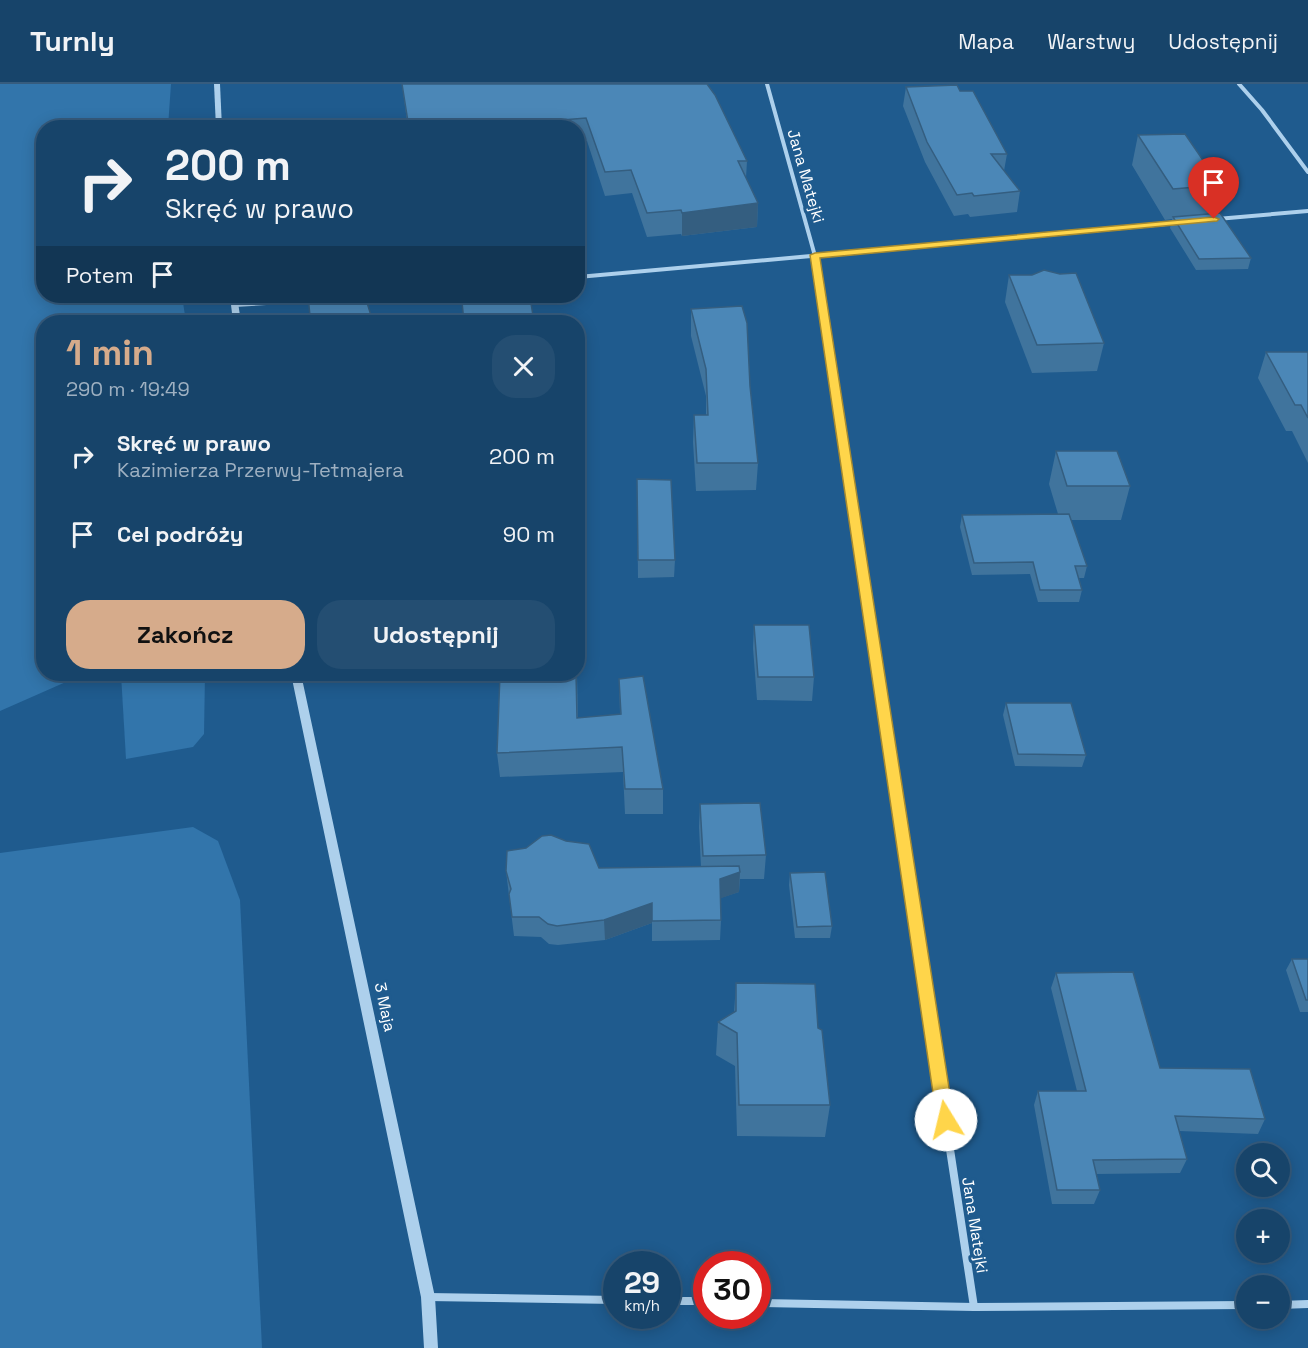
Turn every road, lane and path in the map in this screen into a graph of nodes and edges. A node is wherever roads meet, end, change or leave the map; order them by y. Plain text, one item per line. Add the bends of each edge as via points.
1 (217, 84) edge
2 (767, 84) edge
3 (1239, 84) edge
4 (219, 120) edge
5 (1308, 172) edge
6 (1308, 211) edge
7 (1214, 219) edge
8 (1179, 222) edge
9 (815, 255) junction
10 (585, 276) edge
11 (269, 303) edge
12 (235, 305) joint
13 (236, 315) edge
14 (297, 681) edge
15 (428, 1297) junction
16 (603, 1299) edge
17 (771, 1303) edge
18 (1308, 1304) edge
19 (1236, 1305) edge
20 (1290, 1305) edge
21 (974, 1307) junction
22 (431, 1348) edge

1 - 4 street
2 - 9 street, Jana Matejki
3 - 5 street
6 - 7 street
8 - 9 street
9 - 10 street
9 - 21 street, Jana Matejki
11 - 12 street
12 - 13 street
14 - 15 street, 3 Maja
15 - 16 street
15 - 22 street, 3 Maja
17 - 21 street
18 - 20 street
19 - 21 street

